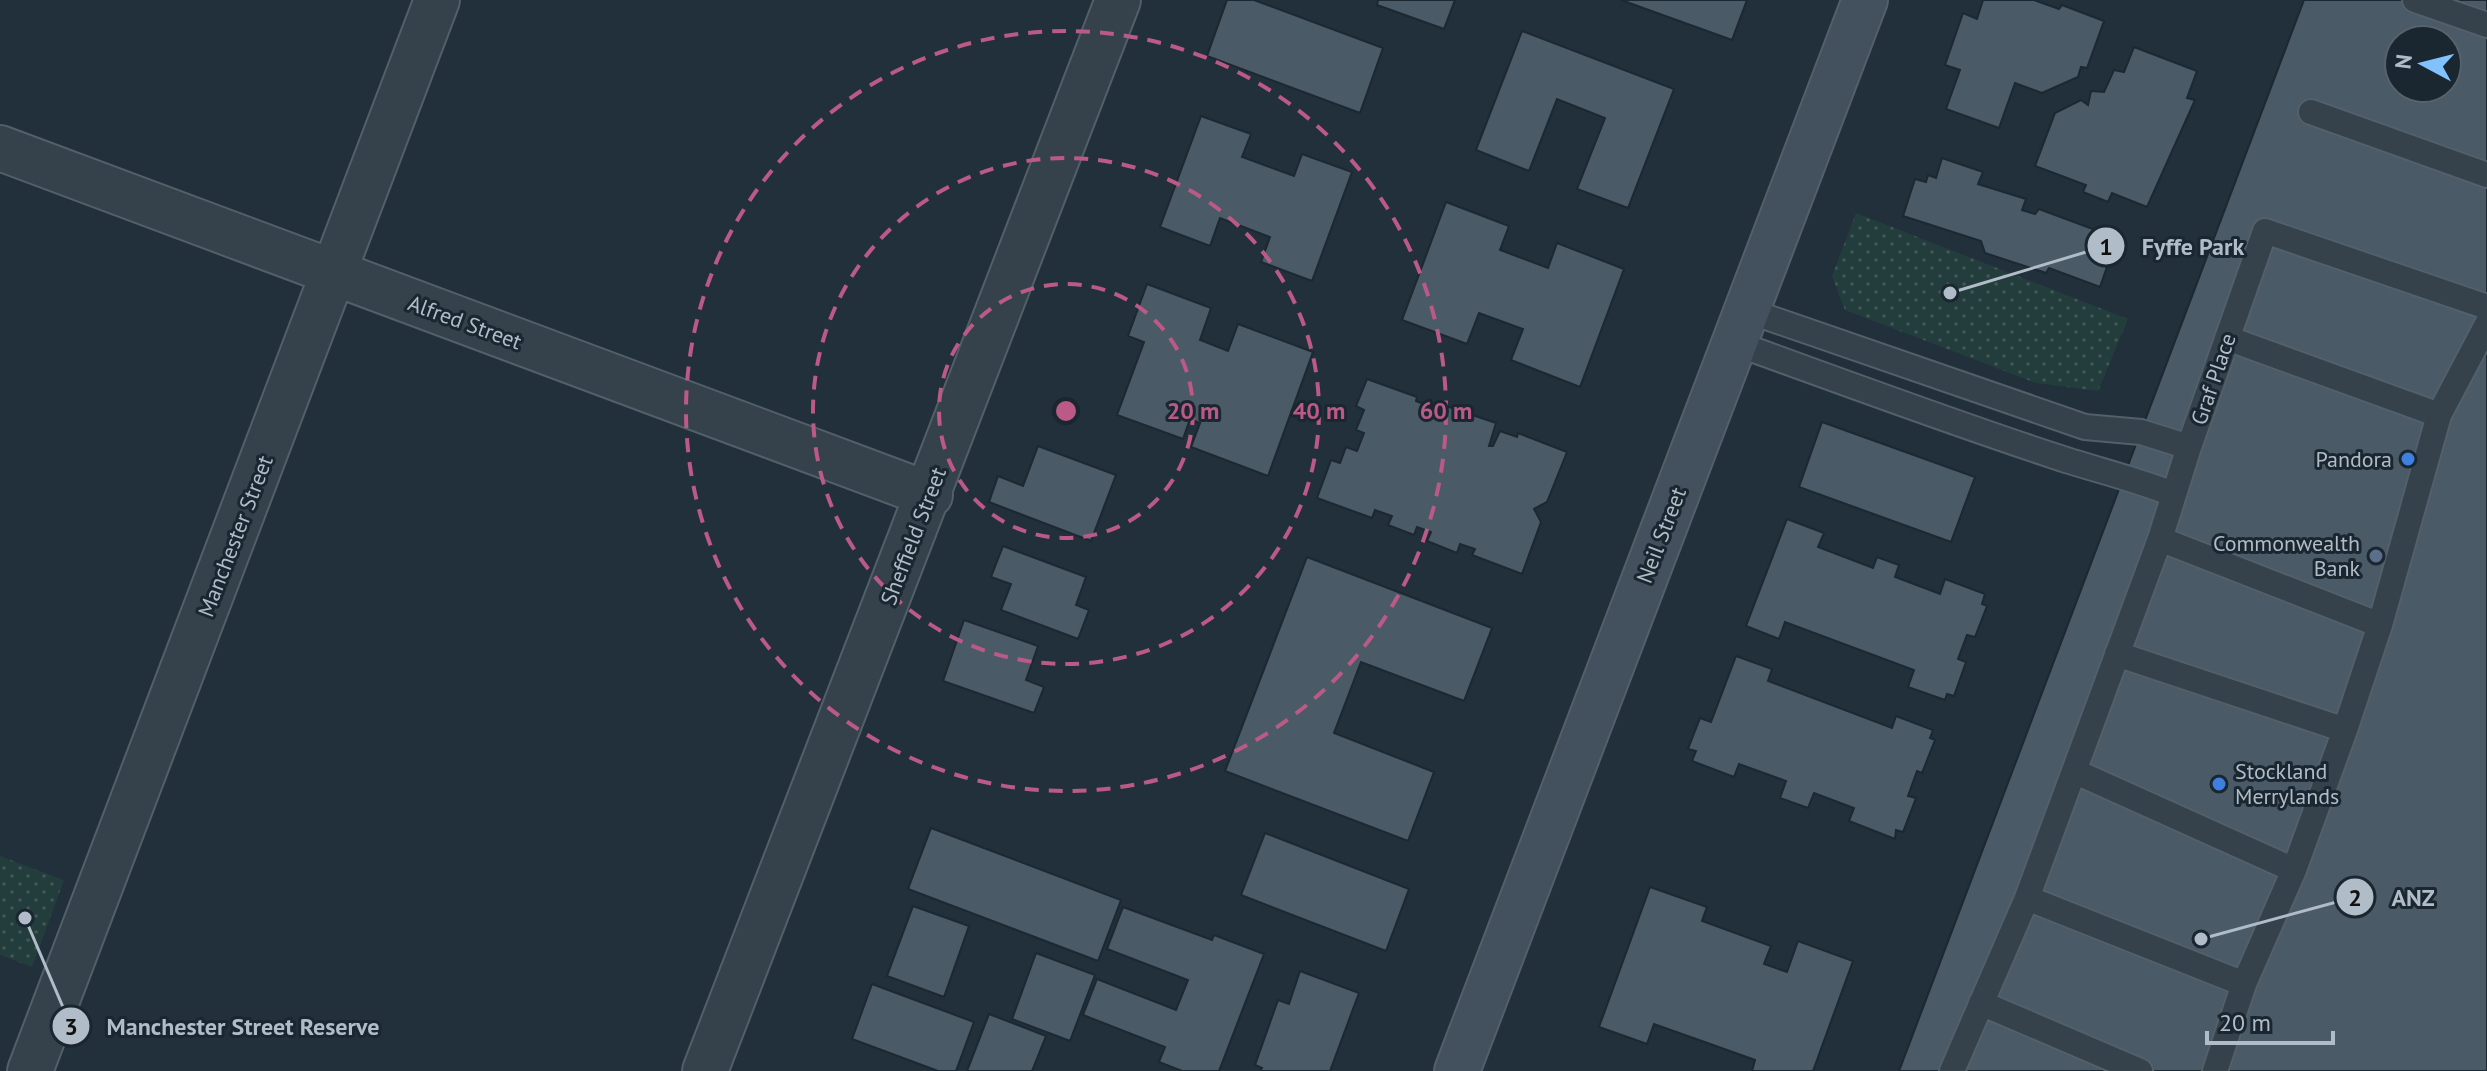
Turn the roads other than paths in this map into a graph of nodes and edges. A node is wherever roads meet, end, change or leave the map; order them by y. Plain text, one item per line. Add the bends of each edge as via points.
1 (437, 0) edge
2 (1118, 0) edge
3 (1865, 0) edge
4 (2415, 0) edge
5 (2487, 25) edge
6 (2311, 112) dead end
7 (0, 148) edge
8 (2487, 175) edge
9 (335, 274) junction
10 (2487, 307) edge
11 (2487, 324) edge
12 (1740, 327) junction
13 (2227, 338) junction
14 (2439, 415) junction
15 (2189, 447) junction
16 (2173, 494) junction
17 (930, 495) junction
18 (2160, 539) junction
19 (2380, 625) junction
20 (2117, 654) junction
21 (2345, 730) junction
22 (2074, 771) junction
23 (2294, 870) junction
24 (2027, 898) junction
25 (2244, 984) junction
26 (1981, 1003) junction
27 (30, 1071) edge
28 (705, 1071) edge
29 (1457, 1071) edge
30 (1952, 1071) edge
31 (2140, 1071) edge
32 (2215, 1071) edge

1 - 9 street, Manchester Street
2 - 17 street, Sheffield Street
3 - 12 main road, Neil Street
4 - 5 lane
6 - 8 lane
7 - 9 street, Alfred Street
9 - 17 street, Alfred Street
9 - 27 street, Manchester Street
10 - 13 lane, Graf Place via 2265,231
11 - 14 lane
12 - 15 lane, Graf Place via 2085,427 2141,432
12 - 16 lane via 1988,434
12 - 29 main road, Neil Street
13 - 14 lane
13 - 15 lane, Graf Place
14 - 19 lane
15 - 16 lane
16 - 18 lane
17 - 28 street, Sheffield Street
18 - 19 lane
18 - 20 lane
19 - 21 lane
20 - 21 lane
20 - 22 lane
21 - 23 lane
22 - 23 lane
22 - 24 lane
23 - 25 lane
24 - 25 lane
24 - 26 lane
25 - 32 lane
26 - 30 lane
26 - 31 lane

